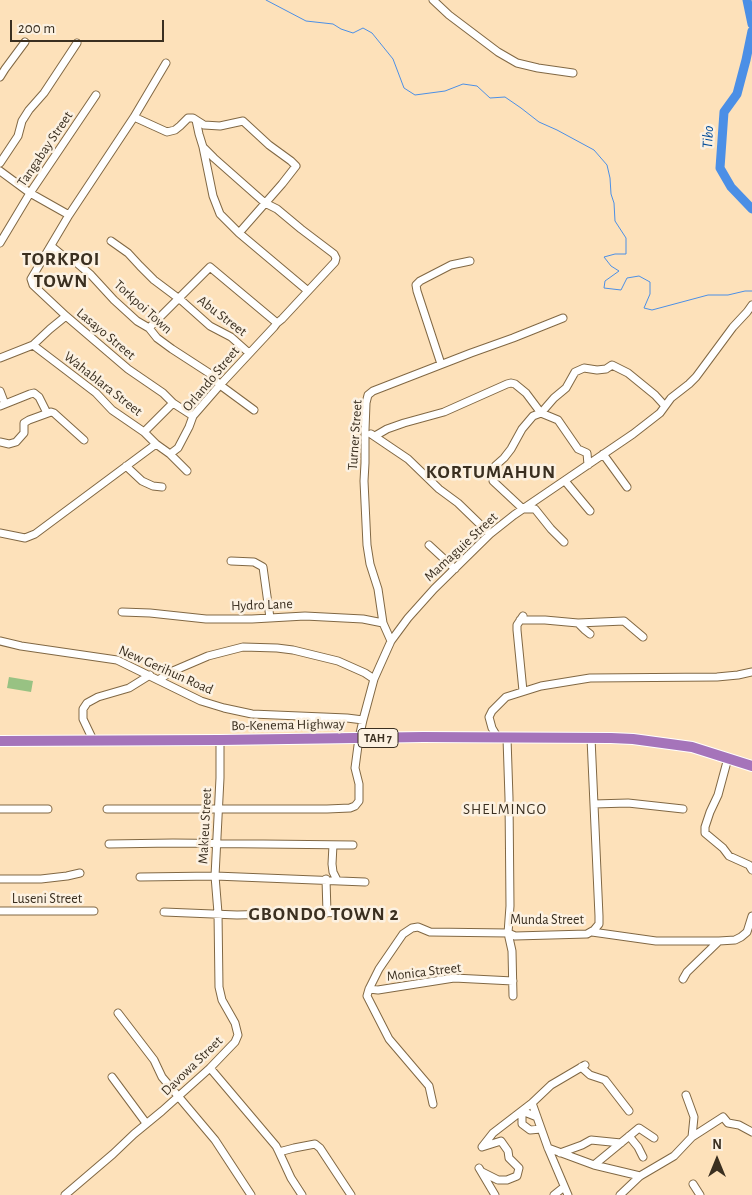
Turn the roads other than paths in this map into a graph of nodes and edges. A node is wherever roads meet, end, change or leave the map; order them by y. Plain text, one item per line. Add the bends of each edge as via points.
1 (433, 0) edge
2 (25, 42) dead end
3 (77, 43) dead end
4 (166, 63) dead end
5 (573, 73) dead end
6 (0, 77) edge
7 (96, 94) dead end
8 (134, 117) junction
9 (196, 120) junction
10 (203, 147) junction
11 (0, 162) edge
12 (0, 171) edge
13 (30, 193) junction
14 (265, 203) junction
15 (69, 215) junction
16 (239, 233) junction
17 (110, 241) dead end
18 (0, 243) edge
19 (51, 246) junction
20 (470, 261) dead end
21 (308, 291) junction
22 (179, 298) junction
23 (752, 305) edge
24 (66, 316) junction
25 (563, 318) dead end
26 (277, 323) junction
27 (149, 328) junction
28 (33, 345) junction
29 (249, 353) junction
30 (0, 358) edge
31 (441, 364) junction
32 (220, 386) junction
33 (0, 391) edge
34 (173, 403) junction
35 (3, 405) edge
36 (665, 406) junction
37 (254, 410) dead end
38 (47, 413) junction
39 (541, 413) junction
40 (193, 416) junction
41 (365, 430) junction
42 (144, 432) junction
43 (375, 436) junction
44 (84, 440) dead end
45 (0, 442) edge
46 (156, 444) junction
47 (170, 454) junction
48 (603, 454) junction
49 (588, 465) junction
50 (126, 466) junction
51 (187, 471) dead end
52 (564, 481) junction
53 (162, 487) dead end
54 (627, 487) dead end
55 (523, 509) junction
56 (590, 511) dead end
57 (0, 534) edge
58 (490, 534) junction
59 (564, 542) dead end
60 (428, 545) dead end
61 (232, 561) dead end
62 (455, 568) junction
63 (122, 612) dead end
64 (270, 618) junction
65 (383, 623) junction
66 (578, 623) junction
67 (590, 634) dead end
68 (643, 637) dead end
69 (391, 641) junction
70 (0, 642) edge
71 (752, 672) edge
72 (150, 675) junction
73 (374, 679) junction
74 (158, 680) junction
75 (523, 691) junction
76 (363, 720) junction
77 (359, 738) junction
78 (502, 738) junction
79 (591, 738) junction
80 (93, 740) junction
81 (220, 740) junction
82 (0, 741) edge
83 (728, 758) junction
84 (752, 766) edge
85 (594, 804) junction
86 (0, 809) edge
87 (48, 809) dead end
88 (107, 809) dead end
89 (683, 809) dead end
90 (218, 810) junction
91 (216, 843) junction
92 (109, 844) dead end
93 (334, 844) junction
94 (353, 845) dead end
95 (752, 870) edge
96 (80, 873) dead end
97 (215, 876) junction
98 (140, 877) dead end
99 (0, 879) edge
100 (326, 879) junction
101 (337, 880) junction
102 (365, 882) dead end
103 (0, 911) edge
104 (94, 911) dead end
105 (164, 912) dead end
106 (327, 912) junction
107 (355, 912) dead end
108 (218, 913) junction
109 (752, 916) edge
110 (592, 932) junction
111 (508, 933) junction
112 (719, 941) junction
113 (684, 979) dead end
114 (513, 981) junction
115 (369, 989) junction
116 (513, 996) dead end
117 (118, 1013) dead end
118 (210, 1068) junction
119 (112, 1078) dead end
120 (686, 1095) dead end
121 (179, 1096) junction
122 (532, 1103) junction
123 (433, 1104) dead end
124 (522, 1111) junction
125 (629, 1111) dead end
126 (537, 1117) junction
127 (146, 1123) junction
128 (541, 1129) junction
129 (752, 1132) edge
130 (629, 1136) junction
131 (692, 1137) junction
132 (654, 1138) dead end
133 (620, 1143) junction
134 (548, 1148) junction
135 (279, 1152) junction
136 (559, 1153) junction
137 (643, 1157) dead end
138 (594, 1165) junction
139 (640, 1176) junction
140 (693, 1184) dead end
141 (564, 1187) junction
142 (65, 1195) edge
143 (251, 1195) edge
144 (302, 1195) edge
145 (351, 1195) edge
146 (495, 1195) edge
147 (554, 1195) edge
148 (568, 1195) edge
149 (620, 1195) edge
150 (700, 1195) edge

1 - 5 street via 498,52 517,63
2 - 6 street
3 - 11 street via 25,116 18,136
4 - 8 street, Lasayo Street
7 - 13 street, Tangabay Street
8 - 9 street via 166,132 175,130 188,118
8 - 15 street, Lasayo Street
9 - 10 street
9 - 14 street via 204,125 220,126 243,121 296,166
10 - 14 street
10 - 16 street via 220,214
12 - 13 street
13 - 15 street
13 - 18 street, Tangabay Street
14 - 16 street
14 - 21 street, Orlando Street via 277,209 336,258
15 - 19 street, Lasayo Street
16 - 21 street
17 - 22 street
19 - 24 street, Lasayo Street via 31,279 33,285
19 - 27 street, Torkpoi Town via 91,275 114,300
20 - 31 street via 451,265 416,285
21 - 26 street, Orlando Street
22 - 26 street, Abu Street via 210,267
22 - 27 street, Abu Street
22 - 29 street, Abu Street via 210,326 231,337
23 - 36 street, Mamaguie Street via 696,376
24 - 28 street
24 - 34 street, Lasayo Street
25 - 31 street, Turner Street
26 - 29 street, Orlando Street
27 - 32 street, Torkpoi Town via 172,350 209,373
28 - 30 street
28 - 42 street, Wahablara Street
29 - 32 street, Orlando Street
31 - 41 street, Turner Street via 368,395
32 - 37 street, Torkpoi Town
32 - 40 street, Orlando Street
33 - 35 street
34 - 40 street, Lasayo Street
34 - 42 street
35 - 38 street via 34,393
36 - 39 street via 628,373 612,364 606,369 584,368 575,372 566,388
36 - 48 street, Mamaguie Street via 639,430
38 - 44 street via 54,413
38 - 45 street via 24,423 24,433 16,442
39 - 43 street via 526,393 512,383 444,412 404,423
39 - 49 street via 558,420 578,449 587,454
39 - 55 street via 533,416 522,429 511,449 495,466 493,476 493,481
40 - 47 street, Orlando Street via 178,448
41 - 43 street
41 - 65 street, Turner Street via 366,545
42 - 46 street, Wahablara Street
43 - 58 street via 408,459
46 - 47 street
46 - 50 street
47 - 51 street
48 - 49 street, Mamaguie Street
48 - 54 street
49 - 52 street, Mamaguie Street
50 - 53 street via 142,481
50 - 57 street via 36,534 25,538
52 - 55 street, Mamaguie Street
52 - 56 street
55 - 58 street, Mamaguie Street
55 - 59 street via 535,509
58 - 62 street, Mamaguie Street
60 - 62 street
61 - 64 street via 254,562 263,567
62 - 69 street, Mamaguie Street
63 - 64 street, Hydro Lane via 206,619
64 - 65 street, Hydro Lane via 324,617
65 - 69 street
66 - 67 street
66 - 68 street via 624,621
66 - 75 street via 522,618 517,630
69 - 73 street, Mamaguie Street
70 - 72 street, New Gerihun Road via 117,660
71 - 75 street via 717,677 590,678
72 - 74 street, New Gerihun Road
72 - 80 street via 129,688 87,703 83,719
73 - 74 street via 338,661 293,650 243,647 208,656
73 - 76 street, Mamaguie Street
74 - 76 street, New Gerihun Road via 201,701 252,714
75 - 78 street via 506,697 489,717 492,728
76 - 77 street
77 - 78 highway, Bo-Kenema Highway / TAH 7
77 - 81 highway, Bo-Kenema Highway / TAH 7
77 - 90 street via 355,768 359,801 355,806
78 - 79 highway, Bo-Kenema Highway / TAH 7
78 - 111 street via 509,798
79 - 83 highway, Bo-Kenema Highway / TAH 7 via 633,739 692,747
79 - 85 street, Munda Street
80 - 81 highway, Bo-Kenema Highway / TAH 7
80 - 82 highway, Bo-Kenema Highway / TAH 7
81 - 90 street, Makieu Street
83 - 84 highway, Bo-Kenema Highway / TAH 7
83 - 95 street via 705,833 729,856 749,865
85 - 89 street via 628,803
85 - 110 street, Munda Street via 599,916 597,927
86 - 87 street
88 - 90 street
90 - 91 street, Makieu Street
91 - 92 street
91 - 93 street
91 - 97 street, Makieu Street
93 - 94 street
93 - 101 street via 332,864
96 - 99 street via 41,879
97 - 98 street
97 - 100 street
97 - 108 street, Makieu Street
100 - 101 street
100 - 106 street
101 - 102 street
103 - 104 street, Luseni Street
105 - 108 street
106 - 107 street
106 - 108 street
108 - 118 street, Davowa Street via 219,987 238,1035
109 - 112 street via 747,932 741,937
110 - 111 street, Munda Street via 530,936
110 - 112 street via 656,942
111 - 114 street
111 - 115 street, Munda Street via 430,932 412,928 403,934
112 - 113 street via 687,972
114 - 115 street, Monica Street via 454,978
114 - 116 street
115 - 123 street via 367,996 389,1039 429,1086
117 - 121 street
118 - 121 street, Davowa Street
118 - 135 street
119 - 127 street
120 - 131 street via 694,1117
121 - 127 street, Davowa Street
121 - 143 street via 215,1140
122 - 124 street
122 - 125 street via 551,1085 583,1066 590,1075 605,1080
122 - 126 street
124 - 126 street
124 - 128 street via 522,1124 530,1130
124 - 146 street via 493,1133 482,1146 501,1141 509,1158 519,1168 517,1176 506,1180 498,1180 480,1170
126 - 128 street
127 - 142 street, Davowa Street
128 - 134 street
129 - 131 street via 728,1123 724,1117
130 - 132 street via 639,1128
130 - 133 street
130 - 137 street
131 - 139 street via 674,1156
133 - 136 street via 591,1140
133 - 138 street
134 - 136 street
134 - 141 street
135 - 144 street
135 - 145 street via 315,1144
136 - 138 street
138 - 139 street
139 - 149 street
140 - 150 street
141 - 147 street
141 - 148 street

